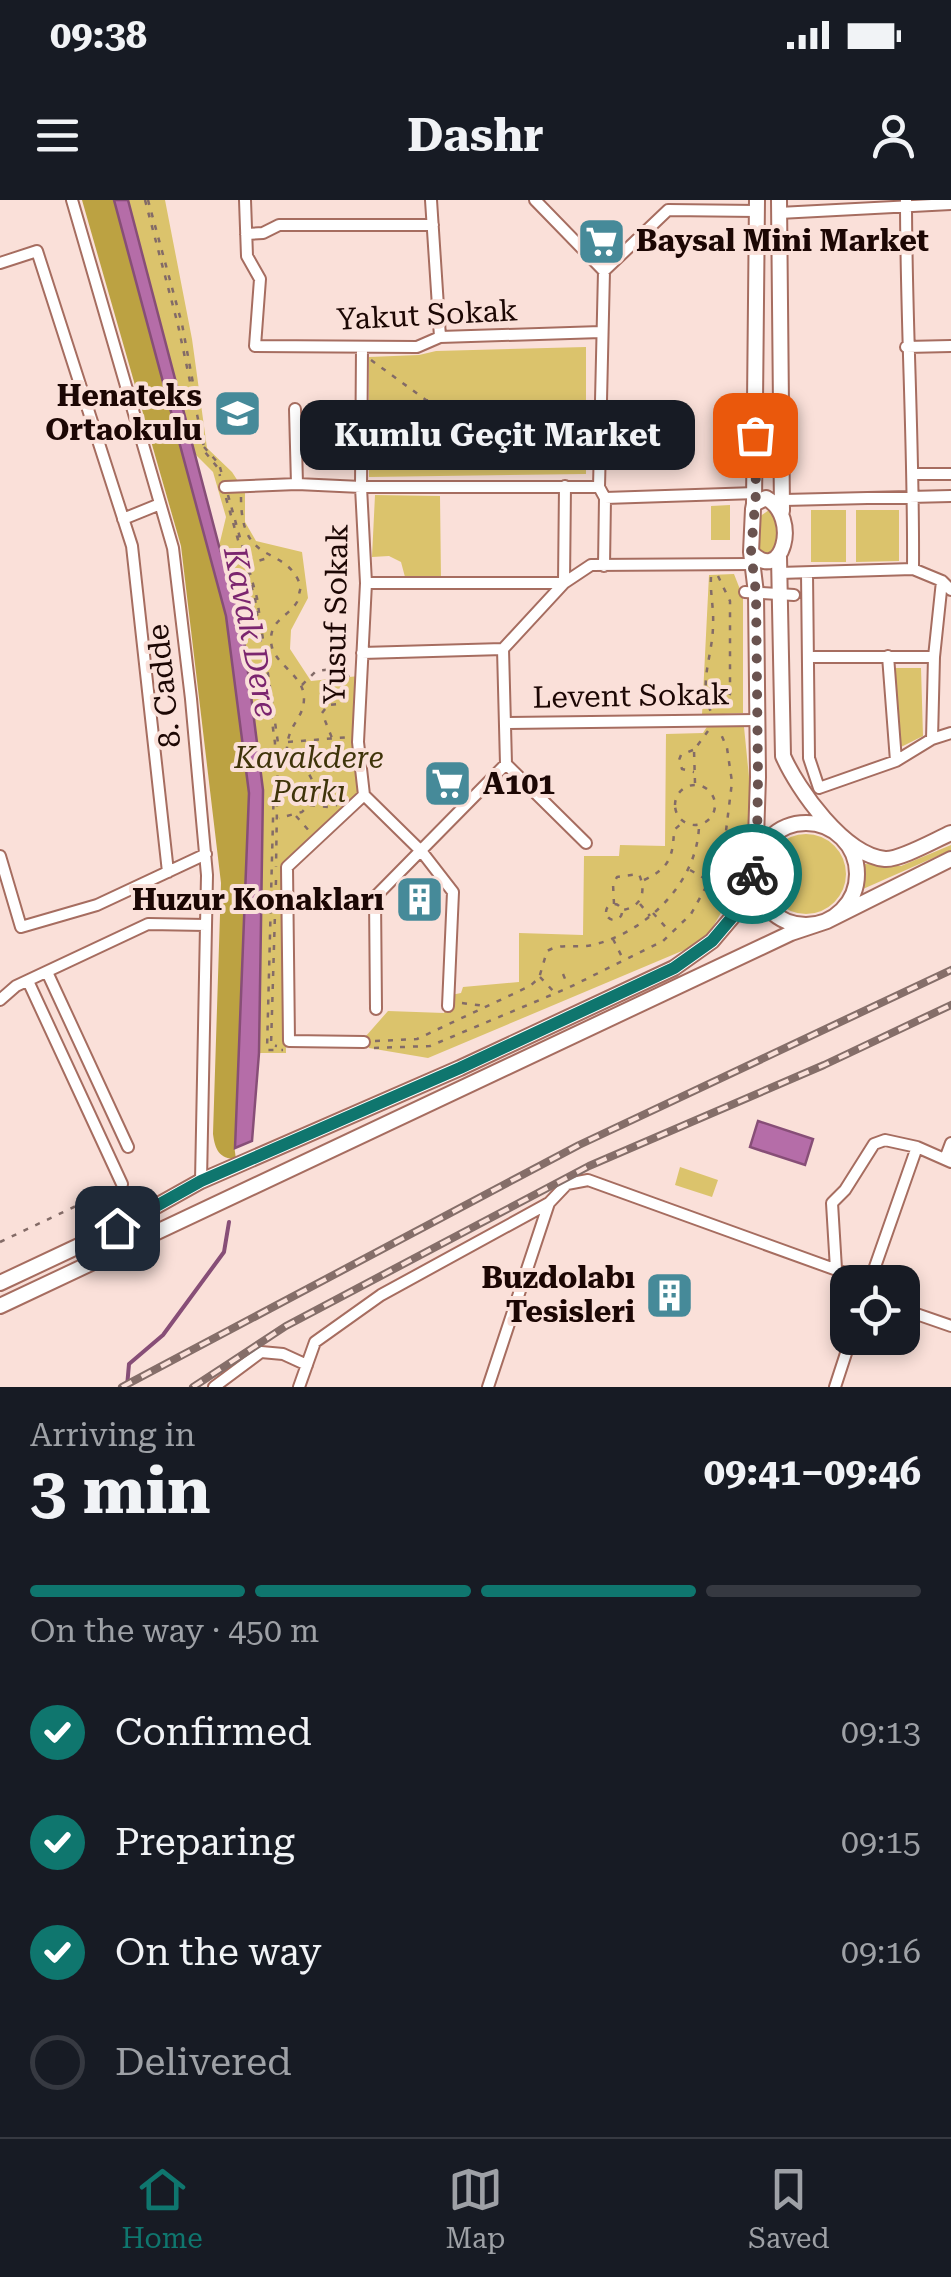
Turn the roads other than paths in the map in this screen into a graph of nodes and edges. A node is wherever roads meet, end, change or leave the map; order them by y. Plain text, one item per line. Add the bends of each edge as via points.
1 (72, 200) edge
2 (245, 200) edge
3 (431, 200) edge
4 (535, 200) edge
5 (906, 202) edge
6 (951, 204) edge
7 (668, 205) edge
8 (757, 206) edge
9 (779, 207) edge
10 (433, 225) junction
11 (246, 234) junction
12 (0, 262) edge
13 (604, 271) junction
14 (601, 332) junction
15 (440, 336) junction
16 (951, 346) edge
17 (906, 347) junction
18 (365, 352) junction
19 (295, 410) dead end
20 (913, 474) junction
21 (951, 474) edge
22 (297, 484) junction
23 (565, 486) junction
24 (225, 487) road end
25 (361, 487) junction
26 (602, 493) junction
27 (914, 496) junction
28 (951, 496) edge
29 (755, 498) junction
30 (160, 504) junction
31 (783, 506) junction
32 (123, 519) junction
33 (751, 558) junction
34 (779, 565) junction
35 (604, 566) junction
36 (913, 568) junction
37 (807, 573) junction
38 (942, 581) junction
39 (366, 583) junction
40 (564, 583) junction
41 (951, 590) edge
42 (751, 592) junction
43 (787, 594) junction
44 (503, 649) junction
45 (362, 654) junction
46 (888, 656) junction
47 (934, 657) junction
48 (808, 658) junction
49 (757, 720) junction
50 (506, 723) junction
51 (951, 733) edge
52 (932, 739) junction
53 (896, 760) junction
54 (506, 764) junction
55 (364, 795) junction
56 (951, 833) edge
57 (847, 842) junction
58 (586, 844) dead end
59 (422, 852) junction
60 (206, 854) junction
61 (0, 856) edge
62 (951, 860) edge
63 (755, 868) junction
64 (168, 872) junction
65 (827, 921) junction
66 (206, 925) junction
67 (48, 972) junction
68 (28, 981) junction
69 (0, 1000) edge
70 (448, 1006) dead end
71 (376, 1009) dead end
72 (368, 1048) road end
73 (951, 1143) edge
74 (128, 1146) dead end
75 (917, 1148) junction
76 (948, 1160) edge
77 (218, 1174) junction
78 (122, 1184) road end
79 (195, 1184) junction
80 (226, 1199) junction
81 (549, 1203) junction
82 (200, 1212) junction
83 (836, 1265) edge
84 (876, 1265) edge
85 (830, 1267) edge
86 (0, 1283) edge
87 (0, 1306) edge
88 (920, 1315) edge
89 (951, 1326) edge
90 (846, 1355) edge
91 (307, 1365) junction
92 (214, 1387) edge
93 (299, 1387) edge
94 (488, 1387) edge
95 (834, 1387) edge

1 - 30 street, 8. Cadde
2 - 11 street
3 - 10 street
4 - 13 street
5 - 6 street
5 - 9 street
5 - 17 street
7 - 8 street
7 - 13 street
8 - 29 main road
9 - 31 main road
10 - 11 street via 279,226
10 - 15 street
11 - 18 street, Yakut Sokak via 247,256 260,279 256,346
12 - 32 street via 37,251
13 - 14 street
14 - 15 street, Yakut Sokak
14 - 26 street
15 - 18 street, Yakut Sokak via 418,347
16 - 17 street
17 - 20 street
18 - 25 street, Yusuf Sokak
19 - 22 street
20 - 21 street
20 - 27 street
22 - 24 street
22 - 25 street
23 - 25 street
23 - 26 street
23 - 40 street
25 - 39 street, Yusuf Sokak
26 - 29 street
26 - 35 street
27 - 28 street
27 - 31 street
27 - 36 street
29 - 31 main road
29 - 33 main road
30 - 32 street
30 - 60 street, 8. Cadde via 176,567
31 - 34 main road
32 - 64 street via 132,546
33 - 34 main road
33 - 35 street via 716,566
33 - 42 main road
34 - 37 street
34 - 43 main road
35 - 40 street via 592,565
36 - 37 street
36 - 38 street
37 - 48 street
38 - 41 street
38 - 47 street
39 - 40 street
39 - 45 street, Yusuf Sokak
40 - 44 street
42 - 43 street
42 - 49 main road
43 - 57 main road via 782,756 793,780
44 - 45 street
44 - 50 street
45 - 55 street, Yusuf Sokak via 354,737
46 - 47 street
46 - 48 street
46 - 53 street
47 - 52 street
48 - 53 street via 809,758 820,788
49 - 50 street, Levent Sokak
49 - 63 main road
50 - 54 street
51 - 52 street
52 - 53 street
54 - 58 street
54 - 59 street
55 - 59 street
55 - 72 street via 287,867 289,1041
56 - 57 main road via 889,860
57 - 63 main road via 801,822 770,838
57 - 65 main road via 855,856 856,886
59 - 70 street via 453,892
59 - 71 street via 375,897
60 - 64 street
60 - 66 street, 8. Cadde
61 - 64 street via 20,927 98,904
62 - 65 main road
63 - 65 main road via 756,886 776,915 792,923
63 - 77 main road via 734,915 674,968
65 - 80 main road
66 - 67 street via 148,924
66 - 79 street, 8. Cadde
67 - 68 street
67 - 74 street
68 - 69 street
68 - 78 street
73 - 76 street
75 - 76 street
75 - 83 street via 885,1140 874,1144 832,1203
75 - 84 street
77 - 79 main road
77 - 80 main road
79 - 82 main road via 191,1198
79 - 86 main road
80 - 82 main road
81 - 85 street via 567,1184 588,1180
81 - 91 street via 380,1294 315,1342
81 - 94 street
82 - 87 main road
88 - 89 street
90 - 95 street
91 - 92 street via 261,1352
91 - 93 street

